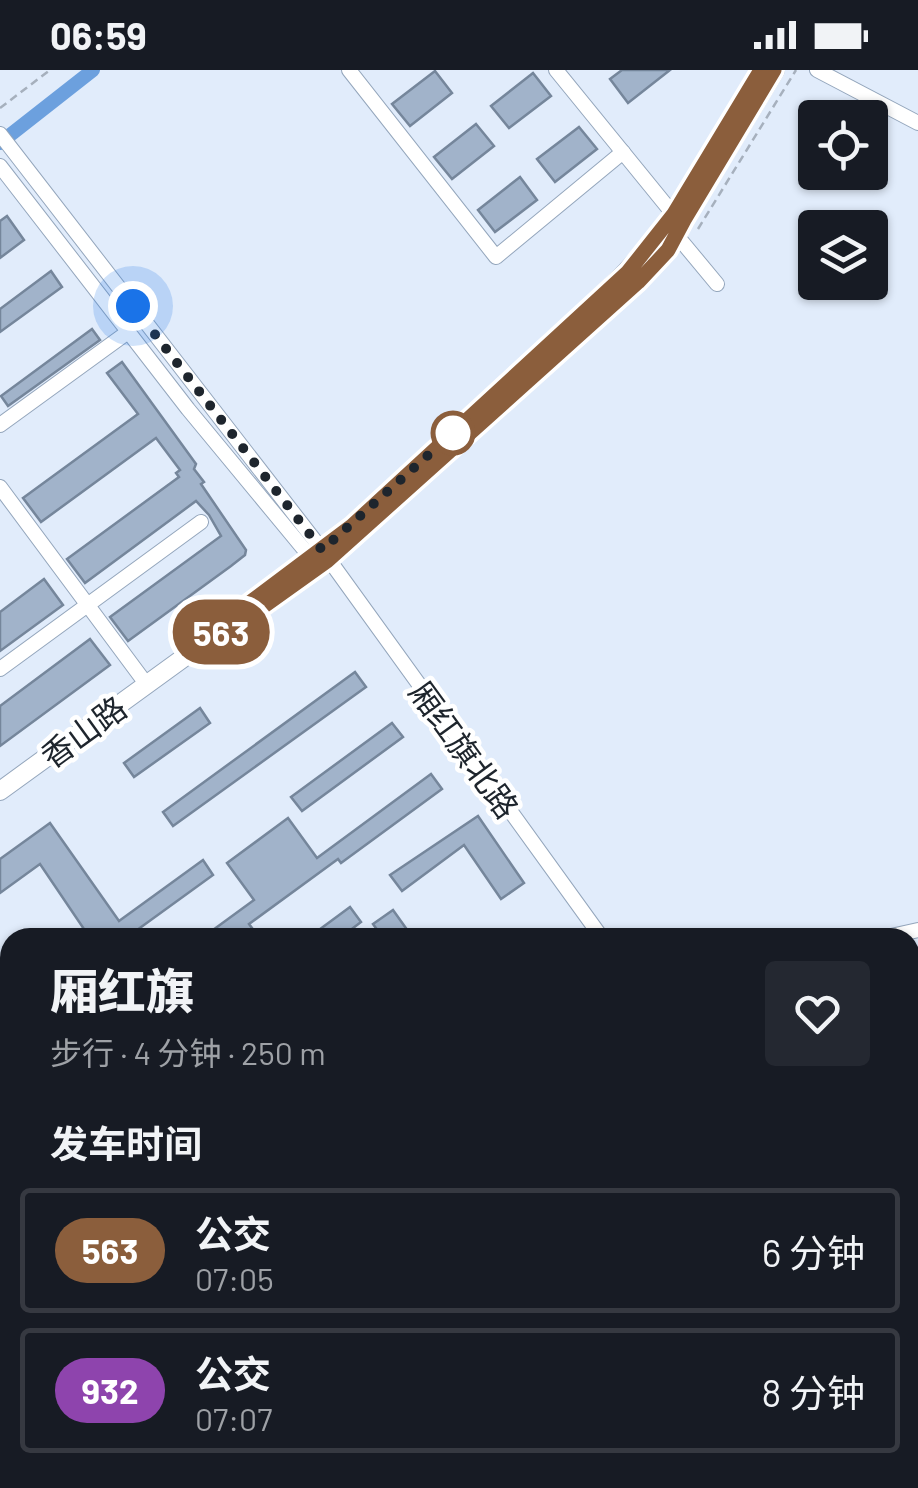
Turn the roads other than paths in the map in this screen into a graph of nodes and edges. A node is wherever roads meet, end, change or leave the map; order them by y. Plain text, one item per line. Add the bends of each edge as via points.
1 (349, 70) edge
2 (556, 70) edge
3 (761, 70) edge
4 (774, 70) edge
5 (816, 70) edge
6 (918, 123) edge
7 (0, 134) edge
8 (623, 152) junction
9 (0, 166) edge
10 (674, 214) junction
11 (678, 237) junction
12 (718, 284) dead end
13 (128, 332) junction
14 (3, 417) edge
15 (0, 487) edge
16 (200, 522) dead end
17 (321, 557) junction
18 (88, 605) junction
19 (0, 669) edge
20 (147, 685) junction
21 (0, 792) edge
22 (595, 928) edge

1 - 8 street via 496,257
2 - 8 street
3 - 10 street, 香山路
4 - 11 street, 香山路
5 - 6 street
7 - 17 street
8 - 10 street
9 - 13 street
10 - 11 street
10 - 17 street, 香山路 via 628,272
11 - 12 street
11 - 17 street, 香山路 via 638,282
13 - 14 street
13 - 17 street
15 - 18 street
16 - 18 street
17 - 20 street, 香山路 via 240,610
17 - 22 street, 厢红旗北路
18 - 19 street
18 - 20 street
20 - 21 street, 香山路

